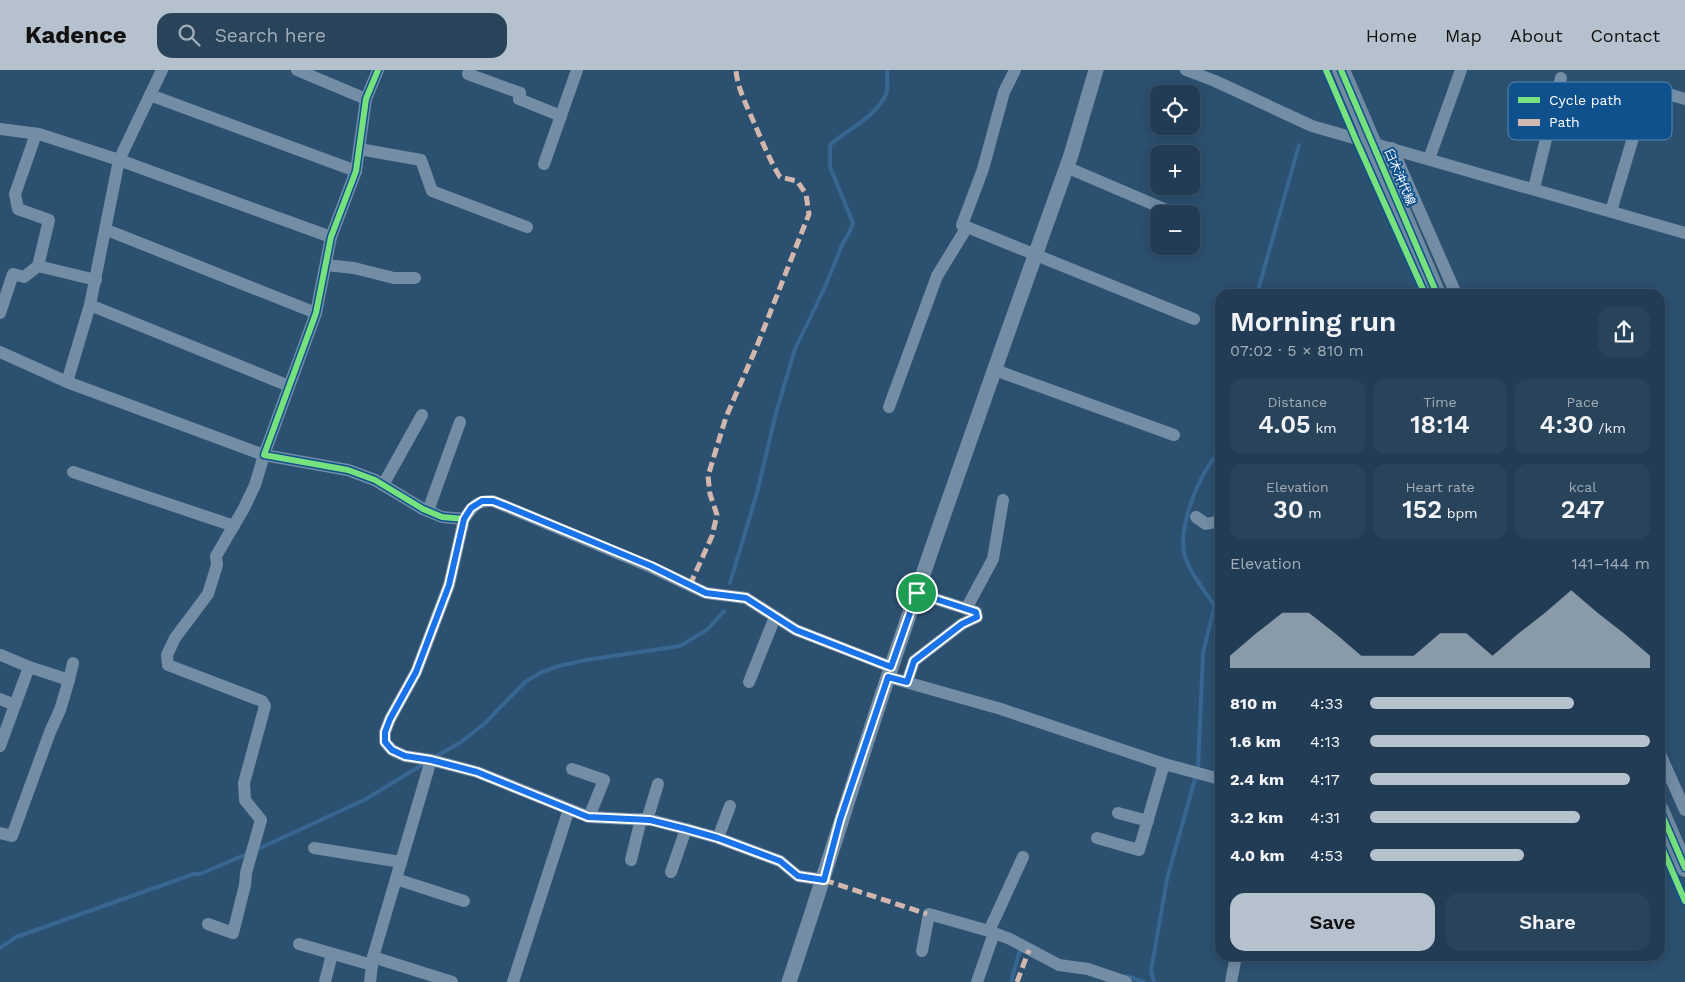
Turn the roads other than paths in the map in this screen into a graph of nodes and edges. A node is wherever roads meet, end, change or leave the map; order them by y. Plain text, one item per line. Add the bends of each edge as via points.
1 (162, 70) edge
2 (297, 70) edge
3 (378, 70) edge
4 (578, 70) edge
5 (1015, 70) edge
6 (1096, 70) edge
7 (1186, 70) edge
8 (1341, 70) edge
9 (1461, 70) edge
10 (468, 74) dead end
11 (1561, 78) dead end
12 (1560, 82) edge
13 (150, 95) junction
14 (1672, 96) edge
15 (366, 99) junction
16 (1685, 100) edge
17 (561, 116) junction
18 (0, 129) edge
19 (36, 134) junction
20 (1546, 140) edge
21 (1632, 140) edge
22 (1372, 143) junction
23 (1392, 148) junction
24 (359, 149) junction
25 (1429, 158) junction
26 (120, 160) junction
27 (544, 164) dead end
28 (1066, 167) junction
29 (356, 171) junction
30 (1534, 188) junction
31 (1155, 205) edge
32 (1611, 211) junction
33 (967, 227) junction
34 (527, 228) dead end
35 (107, 230) junction
36 (1685, 233) edge
37 (331, 237) junction
38 (1036, 254) junction
39 (326, 265) junction
40 (38, 266) junction
41 (415, 278) dead end
42 (96, 280) junction
43 (1436, 289) edge
44 (1454, 289) edge
45 (90, 305) junction
46 (0, 313) edge
47 (316, 313) junction
48 (1194, 319) dead end
49 (0, 352) edge
50 (995, 370) junction
51 (67, 382) junction
52 (289, 386) junction
53 (889, 407) dead end
54 (422, 415) dead end
55 (460, 422) dead end
56 (1174, 435) dead end
57 (264, 455) junction
58 (74, 472) dead end
59 (384, 486) junction
60 (1004, 500) dead end
61 (428, 511) junction
62 (1196, 517) dead end
63 (464, 519) junction
64 (1215, 522) edge
65 (234, 526) junction
66 (917, 593) junction
67 (966, 609) junction
68 (775, 617) junction
69 (1, 655) edge
70 (73, 663) dead end
71 (29, 666) junction
72 (890, 672) junction
73 (69, 680) junction
74 (749, 682) dead end
75 (907, 682) junction
76 (0, 700) edge
77 (15, 705) junction
78 (0, 746) edge
79 (431, 760) junction
80 (1164, 764) junction
81 (1665, 765) edge
82 (572, 769) dead end
83 (1215, 778) edge
84 (658, 784) dead end
85 (730, 806) dead end
86 (569, 810) junction
87 (1685, 810) edge
88 (1118, 813) dead end
89 (588, 817) junction
90 (644, 820) junction
91 (1148, 821) junction
92 (1665, 822) edge
93 (686, 829) junction
94 (0, 832) edge
95 (718, 838) junction
96 (1097, 838) dead end
97 (314, 848) dead end
98 (1022, 857) dead end
99 (631, 860) dead end
100 (401, 862) junction
101 (1685, 868) edge
102 (672, 872) dead end
103 (396, 879) junction
104 (824, 880) junction
105 (464, 901) dead end
106 (208, 924) dead end
107 (992, 932) junction
108 (299, 944) dead end
109 (922, 951) dead end
110 (332, 954) junction
111 (372, 961) junction
112 (1235, 961) edge
113 (325, 982) edge
114 (370, 982) edge
115 (452, 982) edge
116 (513, 982) edge
117 (789, 982) edge
118 (977, 982) edge
119 (1126, 982) edge
120 (1231, 982) edge

1 - 13 street
2 - 15 street
3 - 15 street
4 - 17 street
5 - 33 street via 1004,92 983,169 962,225
6 - 28 street
7 - 22 street via 1312,126
8 - 22 main road, 臼木沖代線
9 - 25 street
10 - 17 street via 520,93 519,99
11 - 12 street
13 - 26 street
13 - 29 street
14 - 16 street
15 - 24 street
17 - 27 street
18 - 19 street
19 - 26 street
19 - 40 street via 15,194 18,208 49,220
20 - 30 street
21 - 32 street
22 - 23 street
22 - 43 main road, 臼木沖代線
23 - 25 street
23 - 44 street
24 - 29 street
24 - 34 street via 421,160 432,191
25 - 30 street
26 - 35 street
26 - 37 street
28 - 31 street
28 - 38 street
29 - 37 street
30 - 32 street
32 - 36 street
33 - 38 street
33 - 53 street via 937,276
35 - 42 street
35 - 47 street
37 - 39 street
38 - 48 street
38 - 50 street
39 - 41 street via 394,278
39 - 47 street
40 - 42 street
40 - 46 street via 24,277 13,274
42 - 45 street
45 - 51 street
45 - 52 street
47 - 52 street
49 - 51 street
50 - 56 street
50 - 66 street
51 - 57 street
52 - 57 street
54 - 59 street
55 - 61 street
57 - 59 street via 348,470
57 - 65 street via 255,486
58 - 65 street
59 - 61 street
60 - 67 street via 993,559
61 - 63 street
62 - 64 street via 1206,524
63 - 68 street via 471,508 482,501 493,501 651,566 706,593 746,598
63 - 79 street via 449,585 416,672 385,732 385,742 392,750 405,756
65 - 106 street via 216,556 217,565 208,594 175,638 167,656 168,665 262,701 265,706 244,783 245,800 261,820 246,873 238,935
66 - 67 street
66 - 72 street
67 - 75 street via 976,612 977,617 962,624 914,661
68 - 72 street via 796,630
68 - 74 street
69 - 71 street
70 - 73 street
71 - 73 street
71 - 77 street
72 - 75 street
72 - 104 street via 840,820
73 - 94 street via 12,836
75 - 80 street via 1001,709
76 - 77 street
77 - 78 street
79 - 86 street via 477,772
79 - 100 street
80 - 83 street
80 - 91 street
81 - 87 street
82 - 89 street via 604,780
84 - 90 street
85 - 95 street
86 - 89 street
86 - 116 street
88 - 91 street
89 - 90 street
90 - 93 street
90 - 99 street
91 - 96 street via 1139,850
92 - 101 main road
93 - 95 street
93 - 102 street
95 - 104 street via 780,861 798,876
97 - 100 street
98 - 107 street
100 - 103 street
103 - 105 street
103 - 111 street
104 - 117 street
107 - 109 street via 929,914
107 - 118 street
107 - 119 street via 1059,965 1088,969
108 - 110 street
110 - 111 street
110 - 113 street
111 - 114 street
111 - 115 street
112 - 120 street

